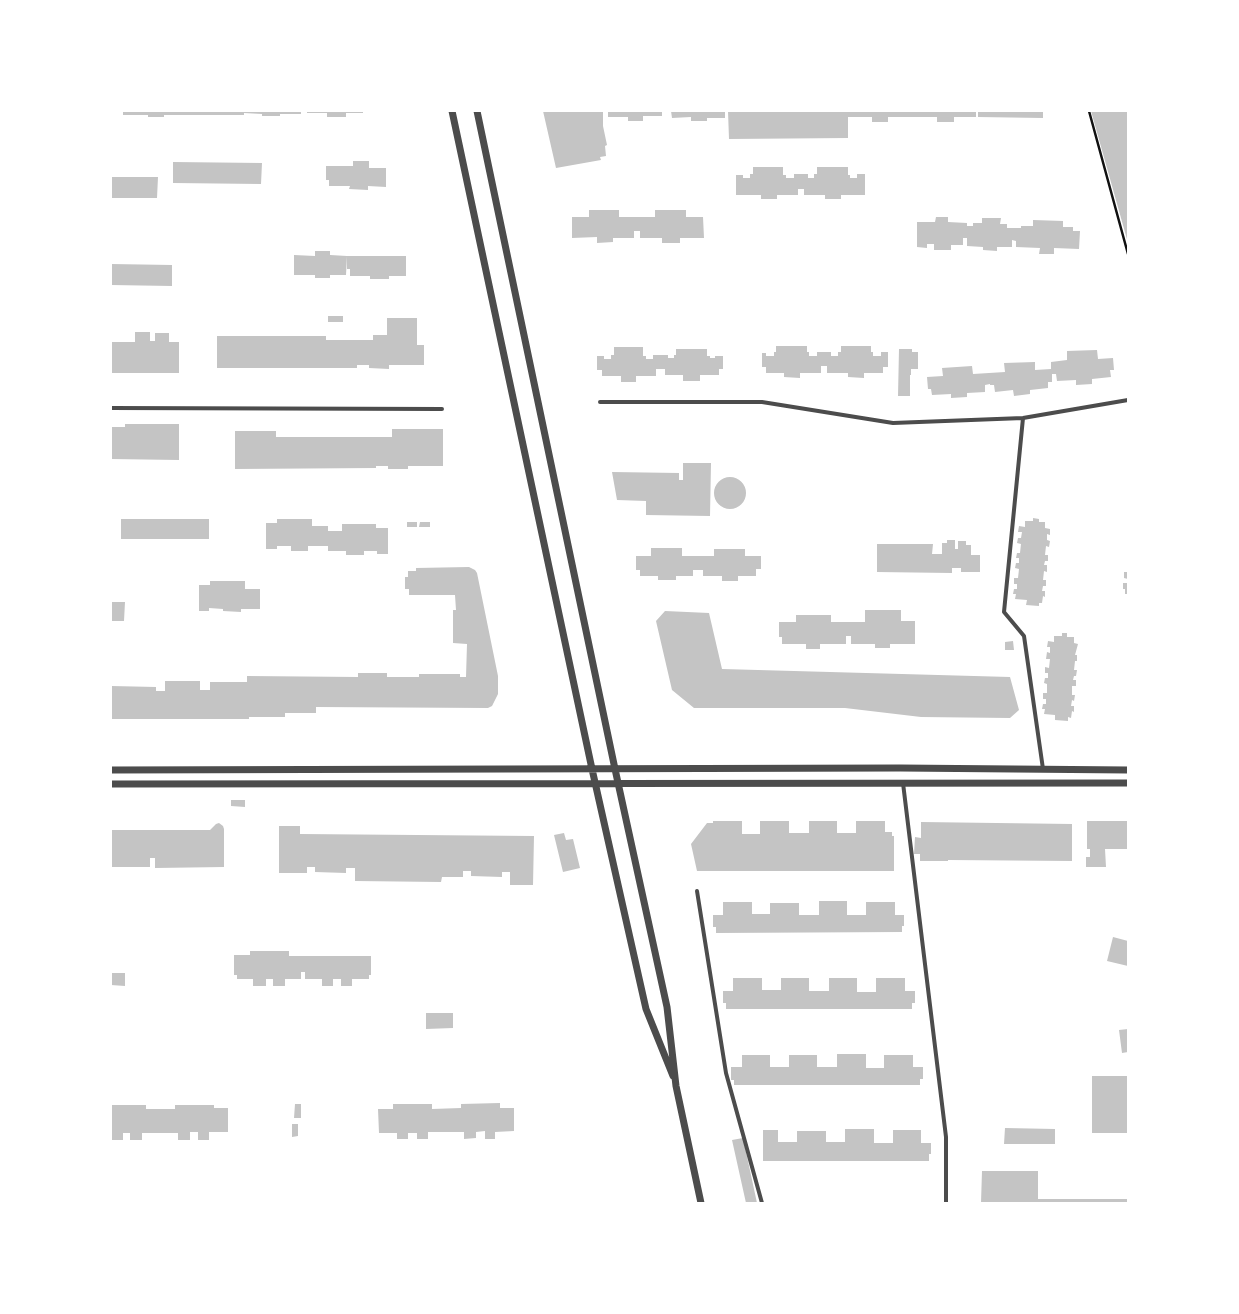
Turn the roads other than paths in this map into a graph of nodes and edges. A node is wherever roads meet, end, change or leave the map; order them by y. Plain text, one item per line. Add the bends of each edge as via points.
1 (452, 111) edge
2 (477, 111) edge
3 (1128, 400) edge
4 (600, 402) dead end
5 (111, 408) edge
6 (442, 410) dead end
7 (1023, 418) junction
8 (592, 769) junction
9 (615, 769) junction
10 (1042, 769) junction
11 (111, 770) edge
12 (1128, 770) edge
13 (595, 783) junction
14 (618, 783) junction
15 (903, 783) junction
16 (1128, 783) edge
17 (111, 784) edge
18 (697, 892) dead end
19 (676, 1086) junction
20 (701, 1203) edge
21 (762, 1203) edge
22 (946, 1203) edge

1 - 8 street
2 - 9 street
3 - 7 street
4 - 7 street via 762,402 893,423
5 - 6 street
7 - 10 street via 1004,612 1024,636
8 - 9 street
8 - 11 street
8 - 13 street
9 - 10 street
9 - 14 street
10 - 12 street
13 - 14 street
13 - 17 street
13 - 19 street via 646,1009
14 - 15 street
14 - 19 street via 667,1007
15 - 16 street
15 - 22 street via 946,1136
18 - 21 street via 726,1072
19 - 20 street

